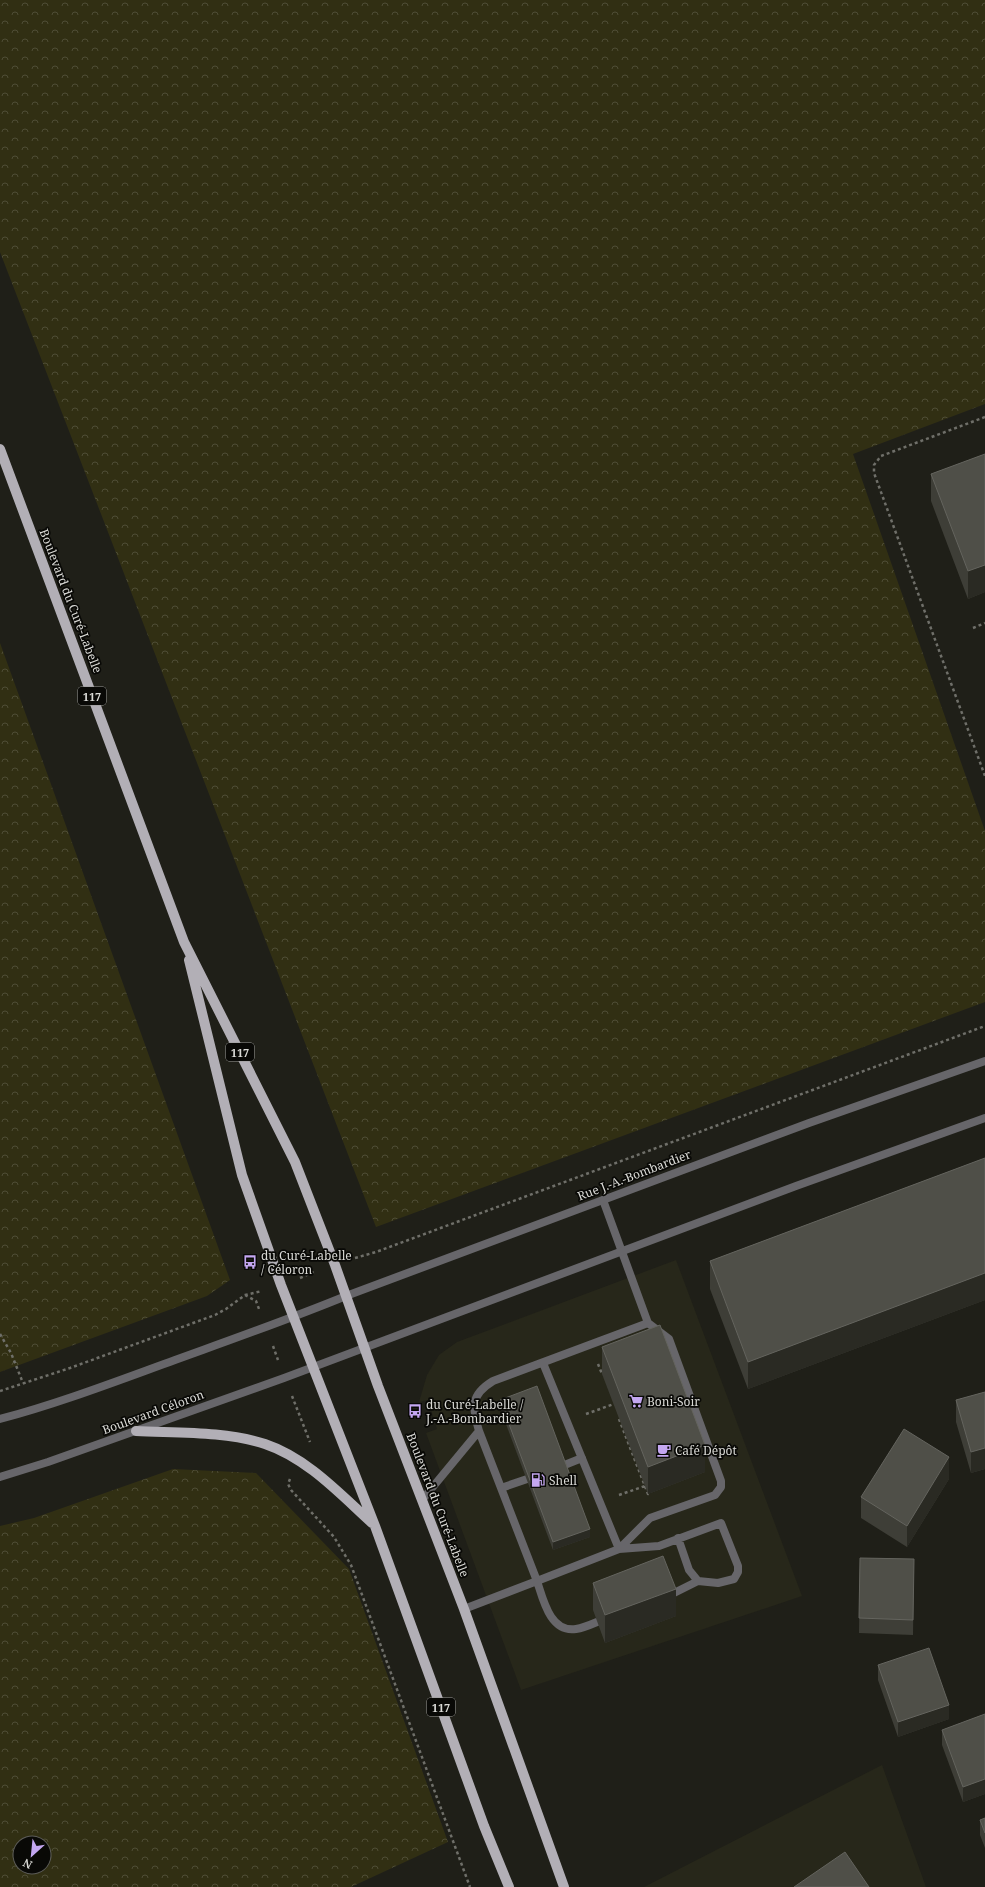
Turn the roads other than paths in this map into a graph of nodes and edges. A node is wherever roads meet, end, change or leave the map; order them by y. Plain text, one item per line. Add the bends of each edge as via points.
1 (0, 449) edge
2 (184, 942) junction
3 (985, 1061) edge
4 (985, 1118) edge
5 (603, 1200) junction
6 (622, 1252) junction
7 (346, 1296) junction
8 (294, 1317) junction
9 (648, 1323) junction
10 (364, 1348) junction
11 (543, 1363) junction
12 (312, 1367) junction
13 (0, 1419) edge
14 (136, 1431) junction
15 (479, 1431) junction
16 (582, 1458) junction
17 (0, 1476) edge
18 (501, 1488) junction
19 (422, 1500) junction
20 (375, 1526) junction
21 (678, 1538) junction
22 (619, 1549) junction
23 (698, 1580) junction
24 (537, 1581) junction
25 (668, 1596) edge
26 (464, 1609) junction
27 (597, 1622) edge
28 (508, 1887) edge
29 (564, 1887) edge

1 - 2 main road, Boulevard du Curé-Labelle / 117
2 - 7 main road, Boulevard du Curé-Labelle / 117 via 295,1162
2 - 8 main road, Boulevard du Curé-Labelle / 117 via 242,1175
3 - 5 street, Rue J.-A.-Bombardier
4 - 6 street
5 - 6 street
5 - 7 street, Rue J.-A.-Bombardier
6 - 9 street
6 - 10 street
7 - 8 street, Rue J.-A.-Bombardier
7 - 10 main road, Boulevard du Curé-Labelle / 117
8 - 12 main road, Boulevard du Curé-Labelle / 117
8 - 13 street via 73,1397
9 - 11 street
9 - 22 street via 669,1339 721,1487 715,1495 650,1518
10 - 12 street
10 - 19 main road, Boulevard du Curé-Labelle / 117
11 - 15 street via 483,1387 475,1399 474,1413
11 - 16 street
12 - 14 street, Boulevard Céloron
12 - 20 main road, Boulevard du Curé-Labelle / 117
14 - 17 street, Boulevard Céloron via 31,1468
14 - 20 main road via 221,1436 266,1444 294,1458 322,1478
15 - 18 street
15 - 19 street
16 - 18 street
16 - 22 street
18 - 24 street
19 - 26 main road, Boulevard du Curé-Labelle / 117
20 - 28 main road, Boulevard du Curé-Labelle / 117
21 - 22 street via 659,1546
21 - 23 street via 689,1570
21 - 23 street via 721,1523 738,1572 734,1579 728,1582
22 - 24 street
23 - 25 street
24 - 26 street
24 - 27 street via 547,1609 558,1624 574,1630
26 - 29 main road, Boulevard du Curé-Labelle / 117

